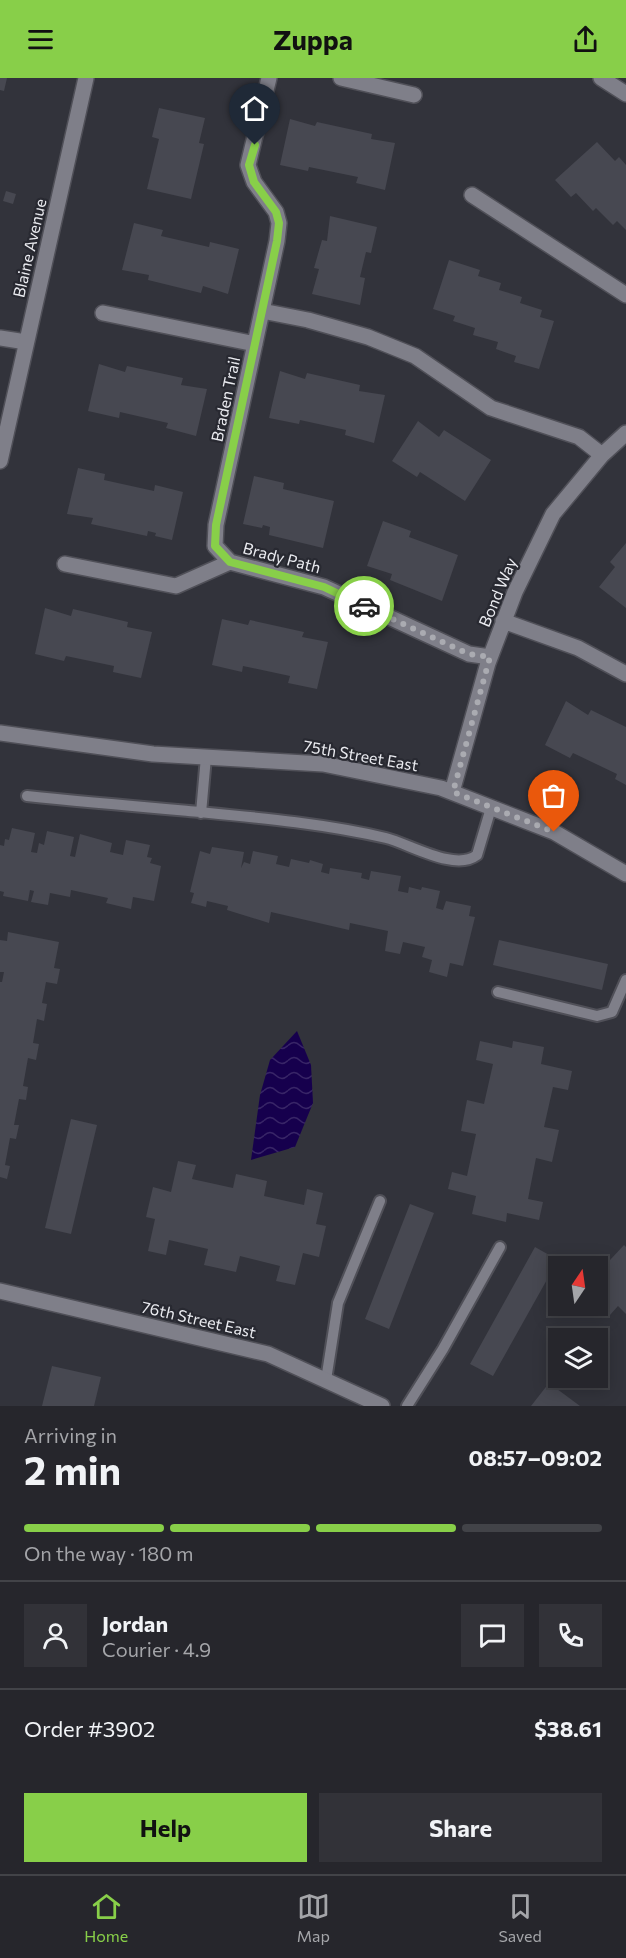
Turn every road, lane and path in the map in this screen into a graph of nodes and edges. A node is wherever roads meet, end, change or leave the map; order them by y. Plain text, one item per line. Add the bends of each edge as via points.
1 (86, 78) edge
2 (269, 78) edge
3 (341, 78) edge
4 (601, 78) edge
5 (626, 94) edge
6 (414, 95) dead end
7 (472, 195) dead end
8 (626, 295) edge
9 (262, 311) junction
10 (103, 313) dead end
11 (0, 338) edge
12 (26, 342) junction
13 (255, 344) junction
14 (626, 433) edge
15 (602, 455) junction
16 (0, 460) edge
17 (230, 562) junction
18 (65, 564) dead end
19 (504, 621) junction
20 (490, 657) junction
21 (626, 674) edge
22 (0, 733) edge
23 (207, 757) junction
24 (453, 792) junction
25 (27, 796) dead end
26 (491, 808) junction
27 (201, 813) junction
28 (626, 874) edge
29 (626, 980) edge
30 (498, 992) dead end
31 (380, 1200) dead end
32 (500, 1247) dead end
33 (0, 1291) edge
34 (326, 1380) junction
35 (382, 1406) edge
36 (407, 1406) edge

1 - 12 street, Blaine Avenue
2 - 9 street, Braden Trail via 249,165 254,182 276,212 279,223
3 - 6 street
4 - 5 street
7 - 8 street
9 - 13 street, Braden Trail
9 - 15 street via 368,337 415,356 491,408 579,436
10 - 13 street
11 - 12 street
12 - 16 street, Blaine Avenue
13 - 17 street, Braden Trail via 216,525 215,546
14 - 15 street, Bond Way
15 - 19 street, Bond Way via 553,514
17 - 18 street via 176,586
17 - 20 street, Brady Path via 324,587 469,654
19 - 20 street, Bond Way
19 - 21 street via 578,648
20 - 24 street, Bond Way
22 - 23 street, 75th Street East via 153,754
23 - 24 street, 75th Street East via 323,764
23 - 27 lane
24 - 26 street, 75th Street East
25 - 27 lane
26 - 27 lane via 477,855 459,862 388,838
26 - 28 street, 75th Street East via 554,832
29 - 30 lane via 612,1012 597,1016
31 - 34 lane via 338,1303
32 - 36 lane
33 - 34 street, 76th Street East via 268,1353
34 - 35 street, 76th Street East

